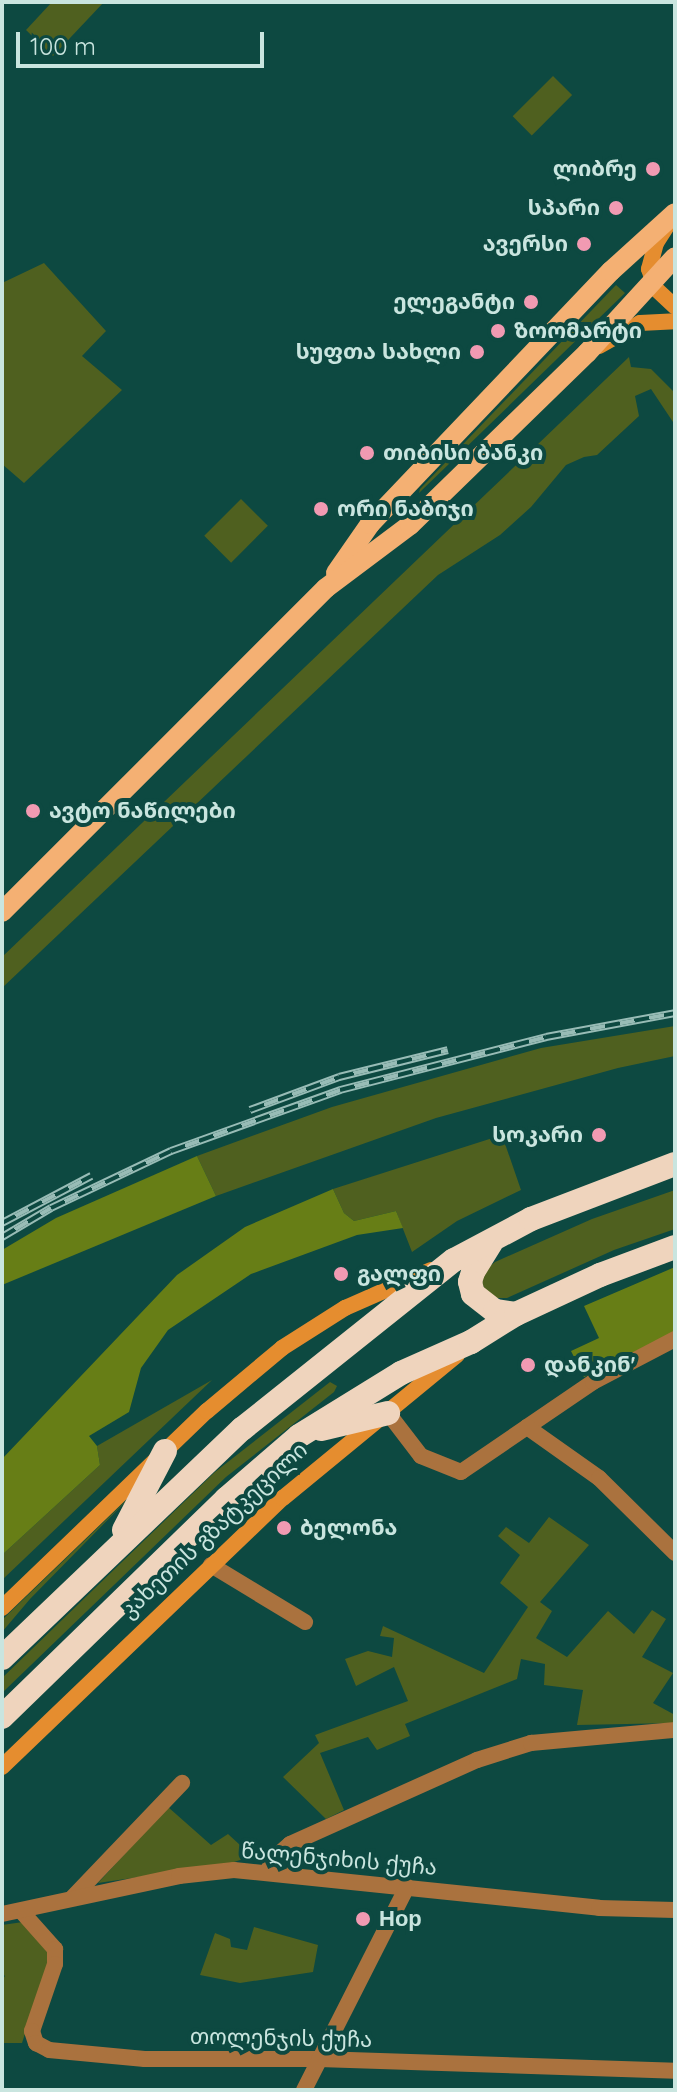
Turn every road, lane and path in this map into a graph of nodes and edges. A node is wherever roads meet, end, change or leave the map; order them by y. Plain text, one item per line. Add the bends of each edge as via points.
1 (675, 213) edge
2 (675, 257) edge
3 (652, 282) junction
4 (675, 307) edge
5 (675, 321) edge
6 (587, 353) junction
7 (326, 588) junction
8 (2, 912) edge
9 (675, 1164) edge
10 (495, 1237) junction
11 (675, 1247) edge
12 (454, 1260) junction
13 (516, 1314) junction
14 (675, 1340) edge
15 (471, 1342) junction
16 (388, 1413) junction
17 (527, 1427) junction
18 (299, 1436) junction
19 (165, 1451) junction
20 (114, 1550) junction
21 (675, 1553) edge
22 (211, 1565) junction
23 (2, 1608) edge
24 (305, 1622) dead end
25 (2, 1658) edge
26 (2, 1717) edge
27 (675, 1730) edge
28 (2, 1767) edge
29 (182, 1783) dead end
30 (267, 1873) junction
31 (407, 1887) junction
32 (73, 1897) junction
33 (675, 1910) edge
34 (22, 1912) junction
35 (2, 1914) edge
36 (319, 2059) junction
37 (675, 2071) edge
38 (304, 2090) edge

1 - 3 street via 653,249
1 - 7 main road via 611,271 370,524
2 - 3 main road
3 - 4 street
3 - 6 main road
5 - 6 street via 640,323
6 - 7 main road via 410,525
7 - 8 main road
9 - 10 highway
10 - 12 highway
10 - 13 highway via 473,1272 473,1294 495,1311
11 - 13 highway, კახეთის გზატკეცილი
12 - 19 street via 314,1327 245,1377
12 - 20 highway via 242,1429
13 - 15 highway, კახეთის გზატკეცილი
14 - 17 street via 593,1382
15 - 16 street, კახეთის გზატკეცილი
15 - 18 highway, კახეთის გზატკეცილი via 401,1373
16 - 17 street via 421,1456 461,1472
16 - 18 highway
16 - 22 street, კახეთის გზატკეცილი
17 - 21 street via 599,1478
18 - 26 highway, კახეთის გზატკეცილი via 226,1499
19 - 20 highway
19 - 23 street
20 - 25 highway
22 - 24 street
22 - 28 street, კახეთის გზატკეცილი
27 - 30 street via 531,1743 477,1760 290,1844
29 - 32 street
30 - 31 street, წალენჯიხის ქუჩა
30 - 32 street, წალენჯიხის ქუჩა via 234,1870 179,1876
31 - 33 street, წალენჯიხის ქუჩა via 599,1908
31 - 36 street
32 - 34 street, წალენჯიხის ქუჩა
34 - 35 street, წალენჯიხის ქუჩა
34 - 36 street, თოლენჯის ქუჩა via 55,1949 55,1964 32,2031 43,2048 145,2059
36 - 37 street, თოლენჯის ქუჩა
36 - 38 street

